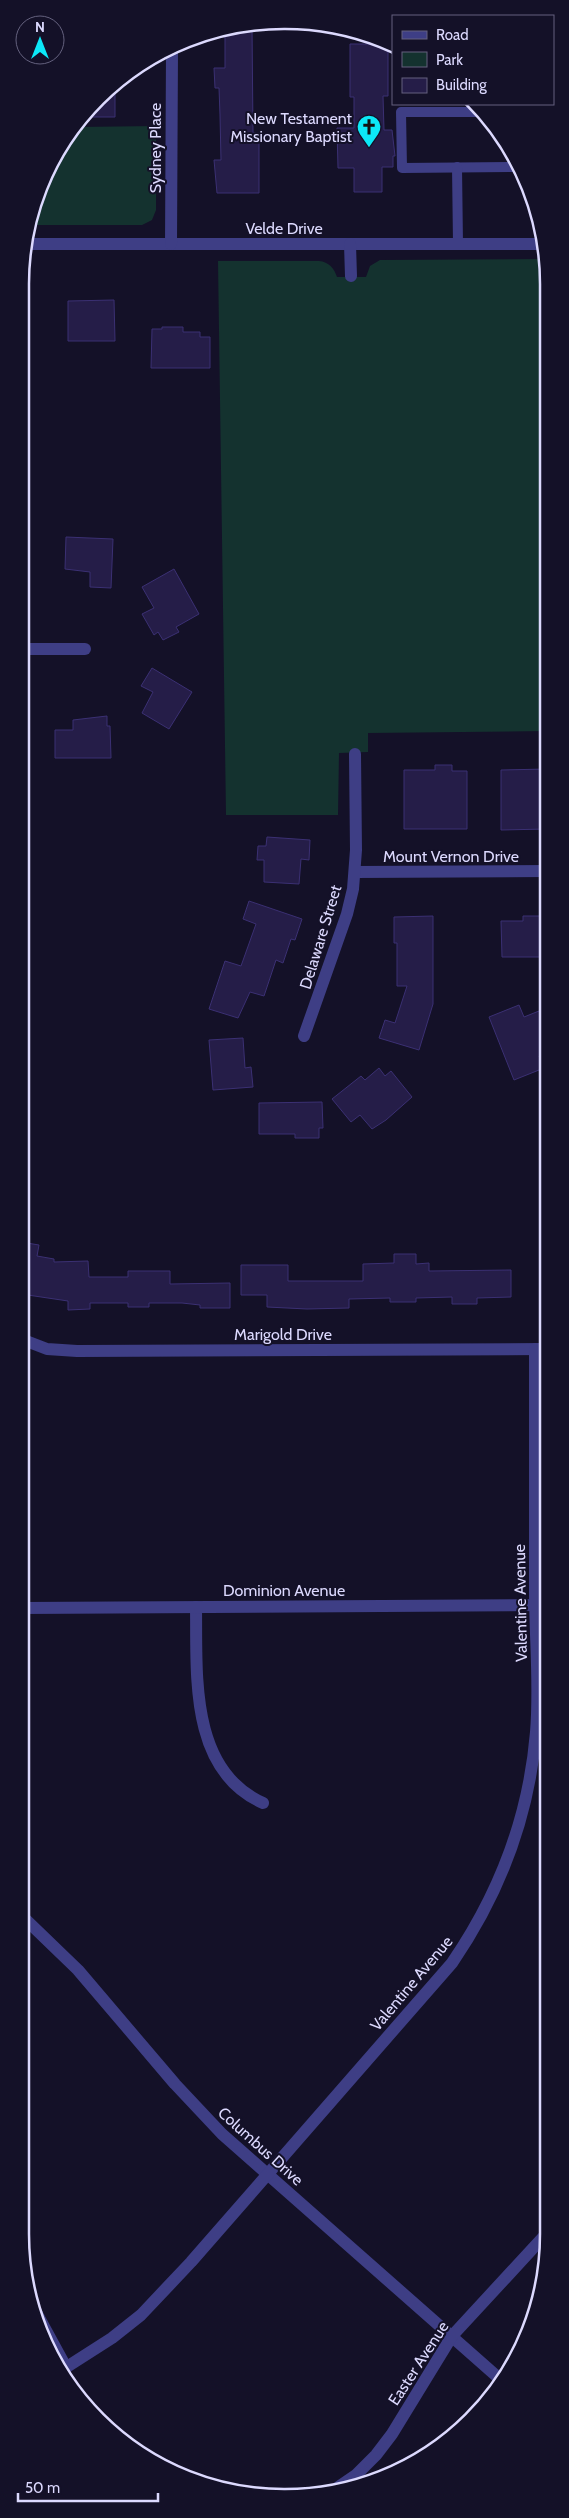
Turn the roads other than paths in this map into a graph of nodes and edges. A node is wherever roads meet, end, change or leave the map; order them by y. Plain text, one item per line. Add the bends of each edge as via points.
1 (172, 55) edge
2 (473, 112) edge
3 (457, 167) junction
4 (512, 167) edge
5 (32, 244) edge
6 (171, 244) junction
7 (350, 244) junction
8 (458, 244) junction
9 (537, 244) edge
10 (351, 276) dead end
11 (85, 648) dead end
12 (29, 649) edge
13 (355, 754) dead end
14 (355, 872) junction
15 (540, 872) edge
16 (304, 1036) dead end
17 (29, 1343) edge
18 (540, 1349) edge
19 (540, 1605) edge
20 (196, 1607) junction
21 (29, 1608) edge
22 (540, 1628) edge
23 (262, 1803) dead end
24 (29, 1923) edge
25 (267, 2174) junction
26 (540, 2240) edge
27 (452, 2336) junction
28 (66, 2367) edge
29 (497, 2376) edge
30 (346, 2482) edge

1 - 6 street, Sydney Place
2 - 3 lane via 401,112 402,168
3 - 4 lane
3 - 8 lane
5 - 6 street, Velde Drive
6 - 7 street, Velde Drive
7 - 8 street, Velde Drive
7 - 10 street
8 - 9 street, Velde Drive
11 - 12 street
13 - 14 street, Delaware Street
14 - 15 street, Mount Vernon Drive
14 - 16 street, Delaware Street via 347,914
17 - 18 street, Marigold Drive via 46,1349 77,1352
19 - 20 street, Dominion Avenue
20 - 21 street, Dominion Avenue
20 - 23 street via 198,1693 210,1745 221,1769 234,1785
22 - 25 street, Valentine Avenue via 534,1758 527,1800 519,1830 492,1896 452,1963
24 - 25 street, Columbus Drive via 78,1970 207,2118
25 - 27 street, Columbus Drive
25 - 28 street, Valentine Avenue via 141,2315
26 - 27 street, Easter Avenue
27 - 29 street, Columbus Drive
27 - 30 street, Easter Avenue via 387,2441

